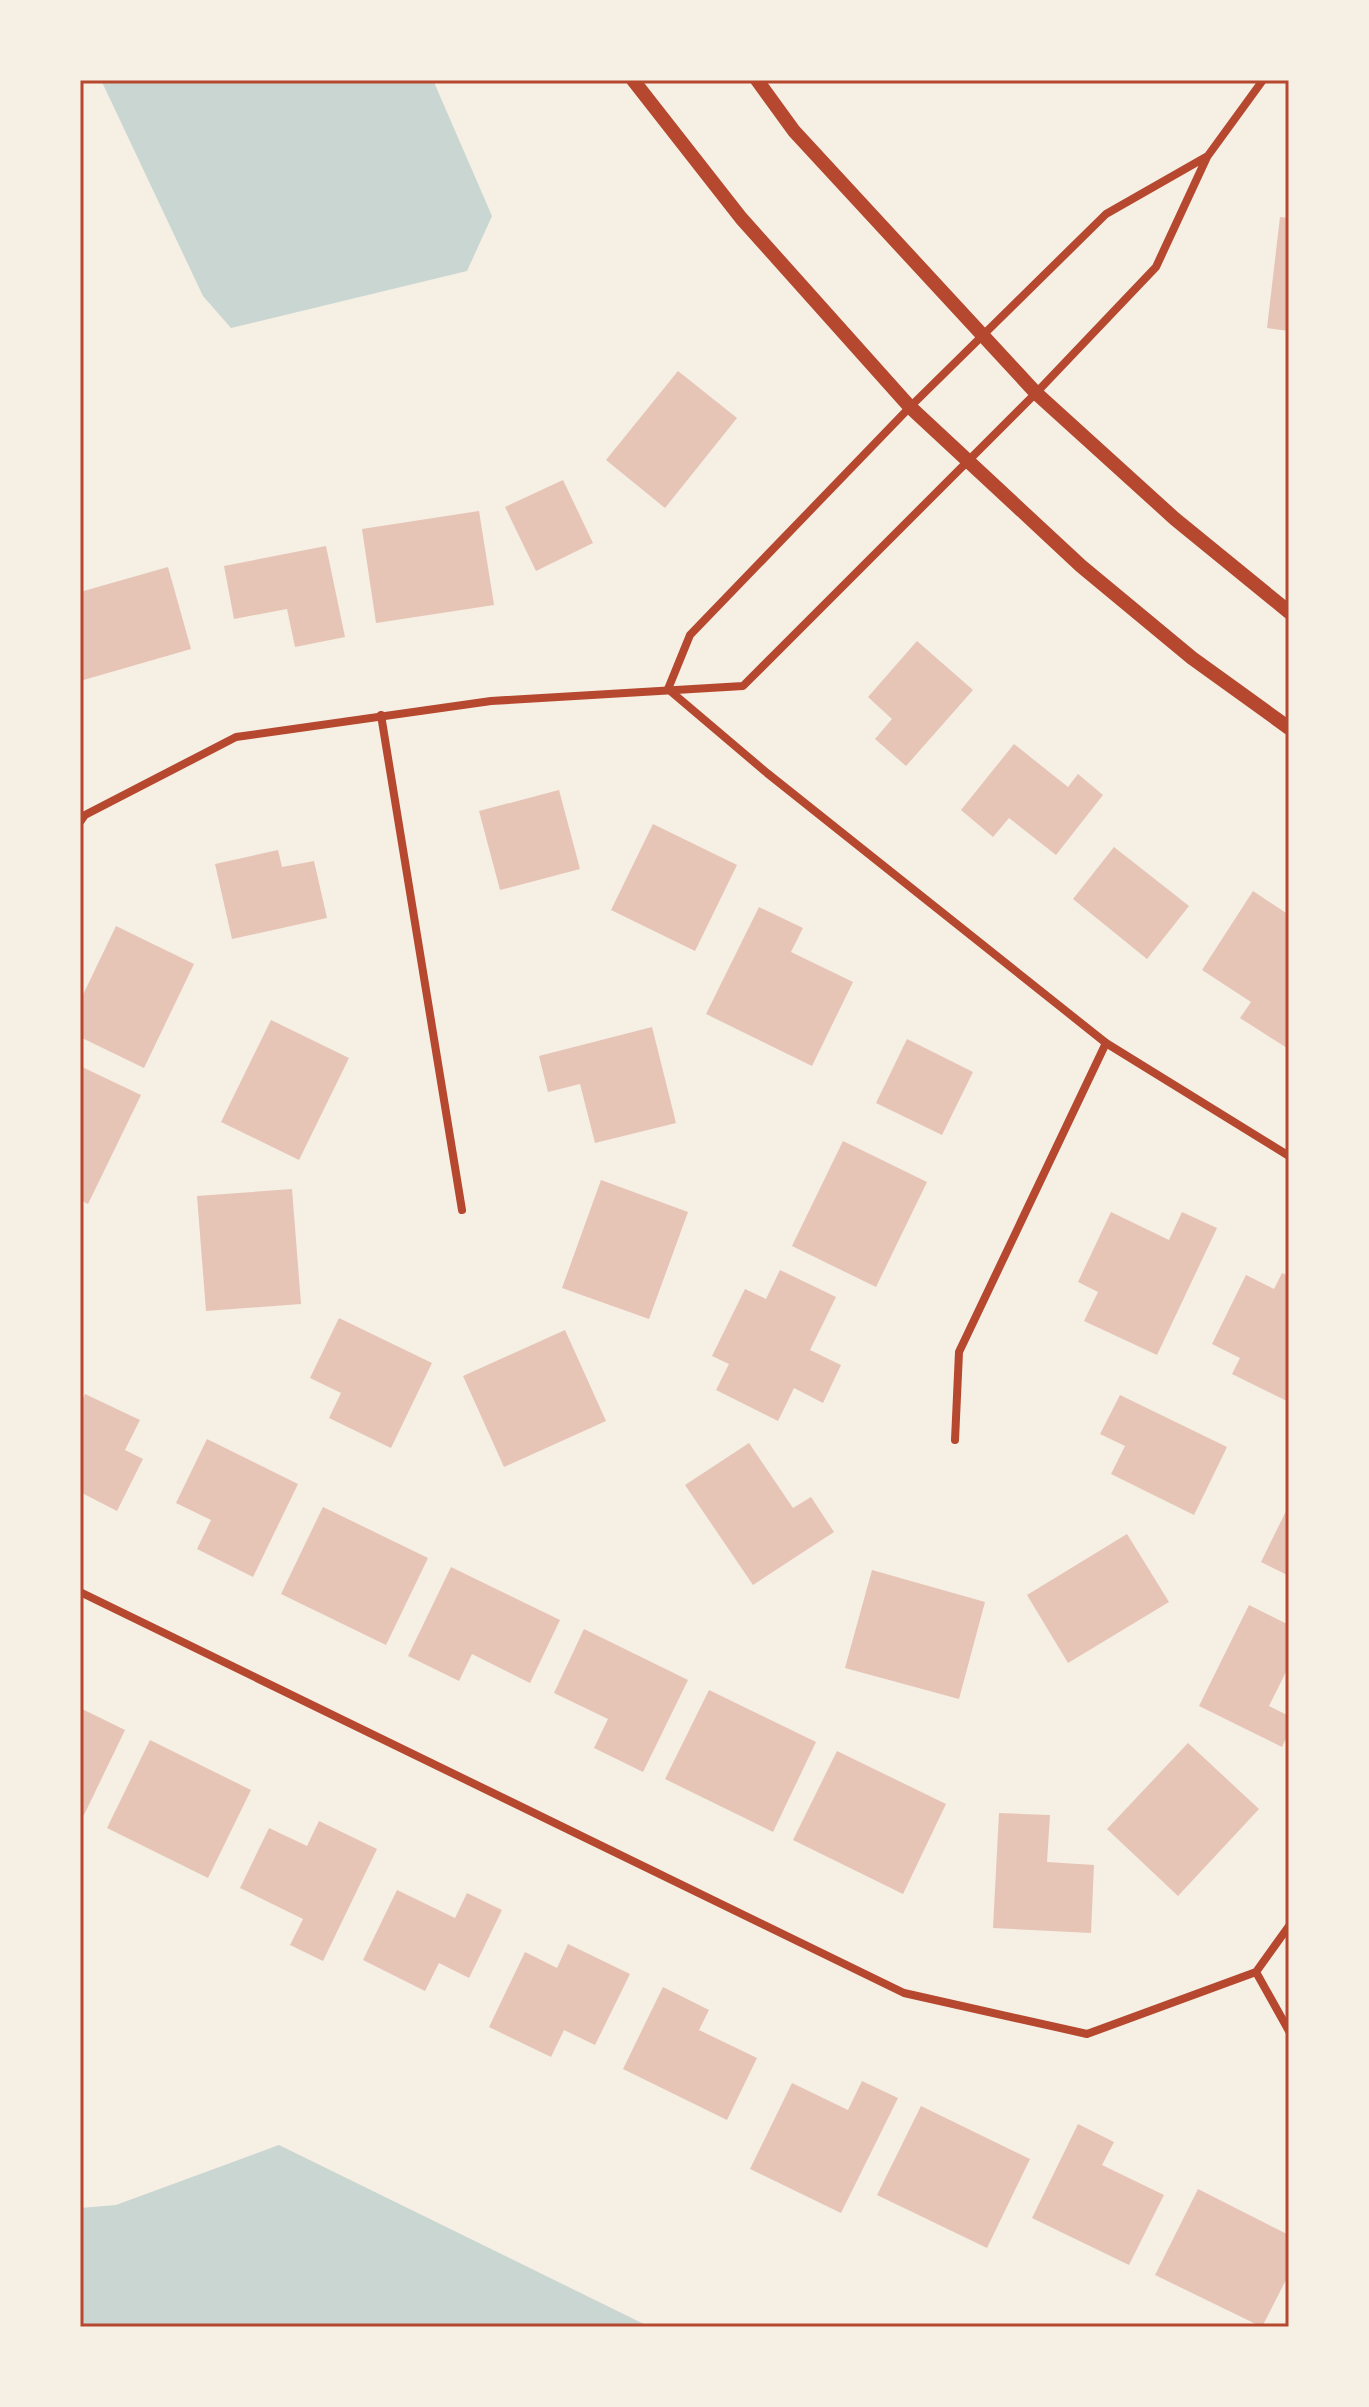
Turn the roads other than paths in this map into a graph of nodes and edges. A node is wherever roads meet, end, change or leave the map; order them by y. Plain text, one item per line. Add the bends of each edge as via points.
1 (633, 80) edge
2 (757, 80) edge
3 (1263, 80) edge
4 (1207, 157) junction
5 (982, 336) junction
6 (1036, 393) junction
7 (910, 407) junction
8 (967, 461) junction
9 (1289, 612) edge
10 (668, 689) junction
11 (381, 715) junction
12 (1289, 728) edge
13 (80, 822) edge
14 (1106, 1043) junction
15 (1289, 1156) edge
16 (462, 1210) dead end
17 (955, 1440) dead end
18 (80, 1592) edge
19 (1289, 1926) edge
20 (1256, 1972) junction
21 (1289, 2031) edge

1 - 7 street via 741,218
2 - 5 street via 794,131
3 - 4 street
4 - 5 street via 1106,214
4 - 6 street via 1156,267
5 - 6 street
5 - 7 street
6 - 8 street
6 - 9 street via 1175,519
7 - 8 street
7 - 10 street via 690,635
8 - 10 street via 743,686
8 - 12 street via 1130,607
10 - 11 street via 491,701
10 - 14 street
11 - 13 street via 236,737
11 - 16 street
14 - 15 street
14 - 17 street via 959,1352
18 - 20 street via 904,1993 1087,2034
19 - 20 street
20 - 21 street

